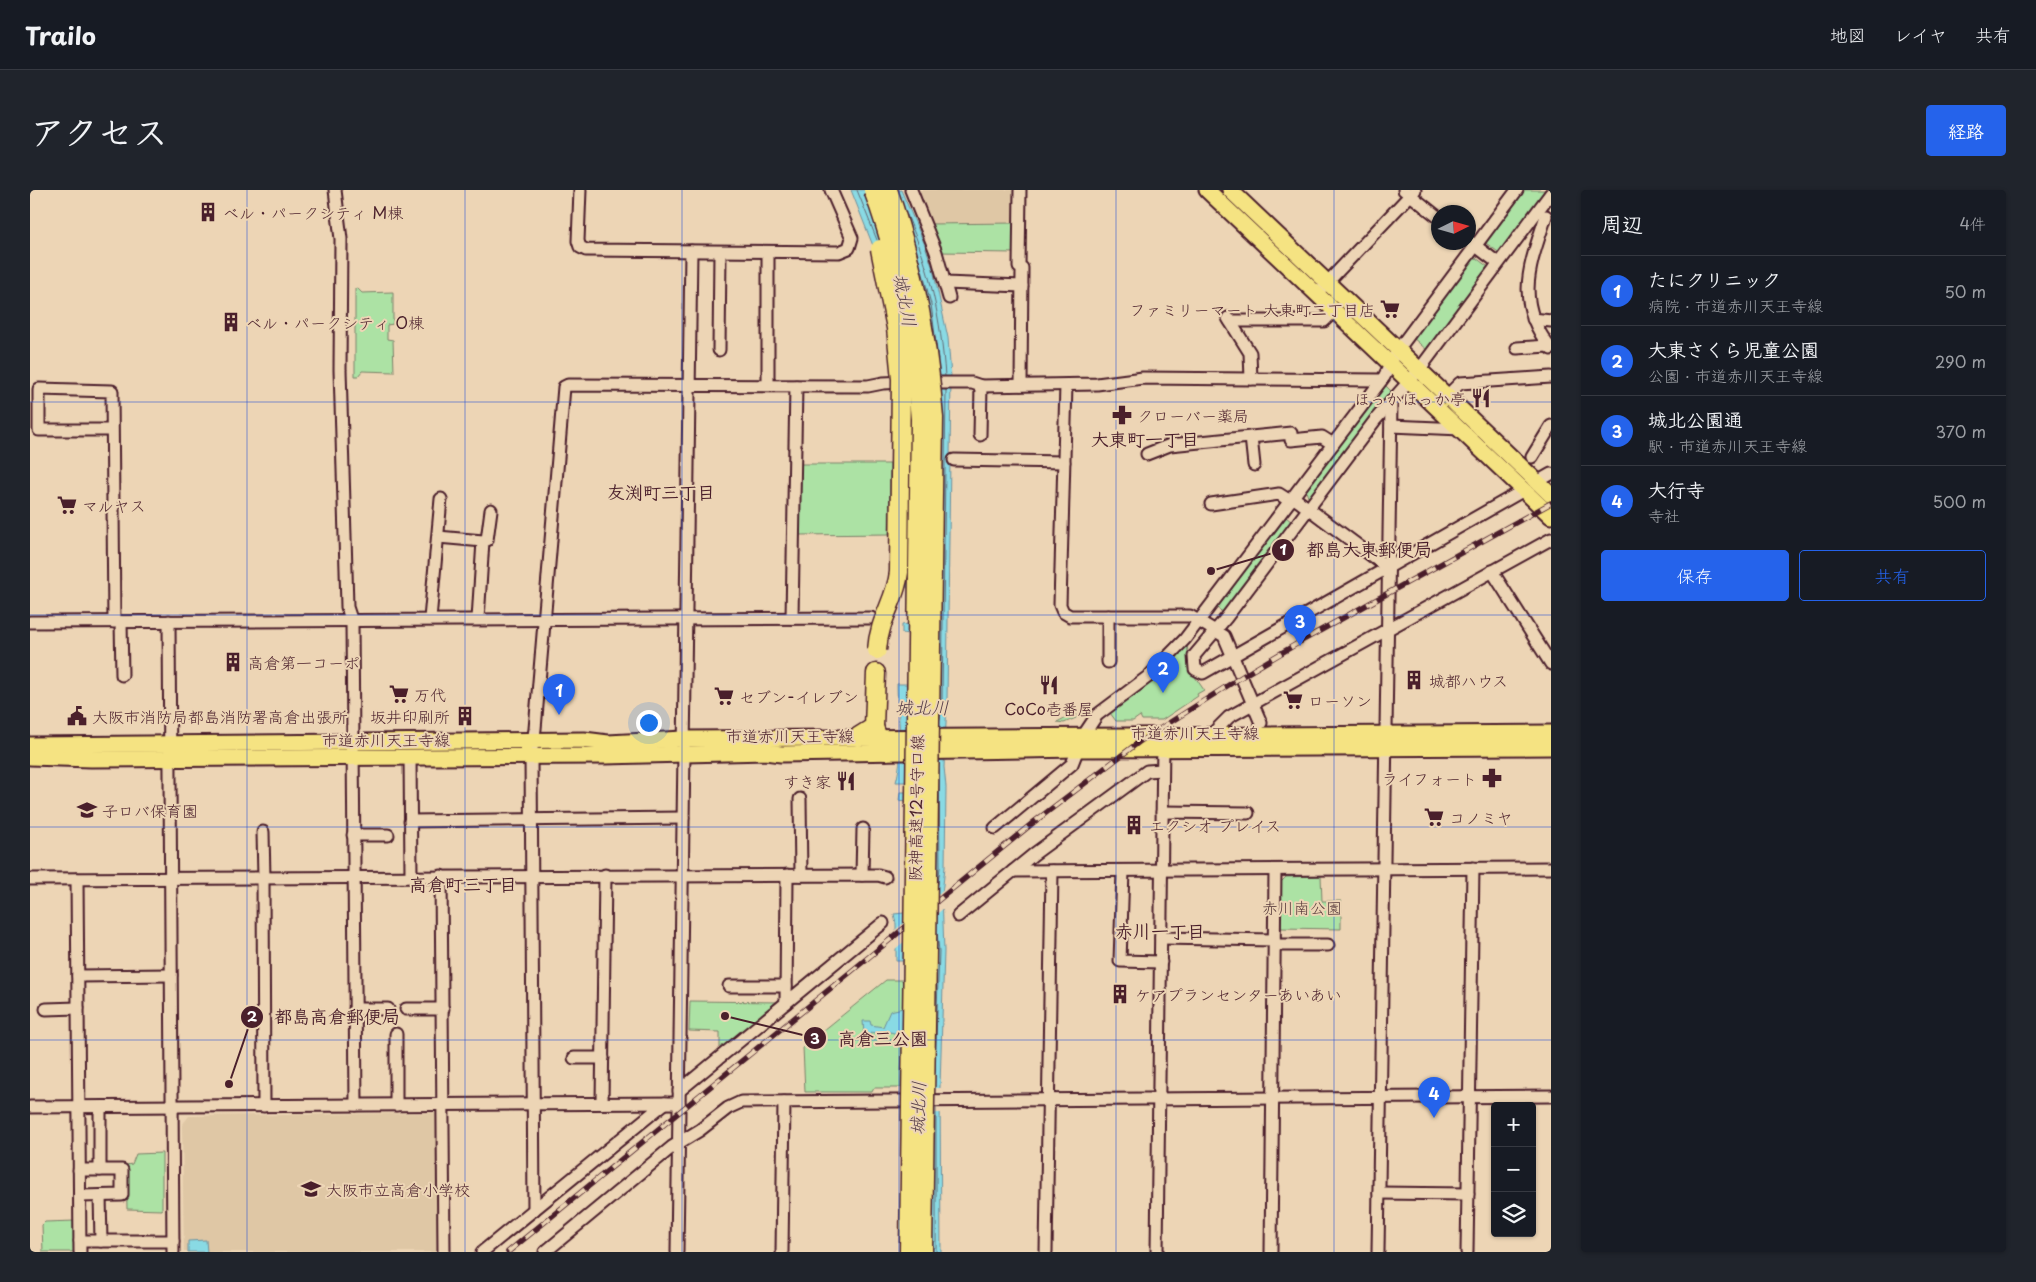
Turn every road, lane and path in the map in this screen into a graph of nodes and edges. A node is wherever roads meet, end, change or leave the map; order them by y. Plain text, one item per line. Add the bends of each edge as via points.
1 (335, 190) edge
2 (580, 190) edge
3 (831, 190) edge
4 (863, 190) edge
5 (872, 190) edge
6 (888, 190) edge
7 (911, 190) edge
8 (1020, 190) edge
9 (1207, 190) edge
10 (1230, 190) edge
11 (1517, 190) edge
12 (1410, 192) edge
13 (1551, 193) edge
14 (1431, 211) edge
15 (1544, 215) edge
16 (1476, 237) edge
17 (1476, 245) edge
18 (1467, 250) edge
19 (691, 251) junction
20 (720, 252) junction
21 (768, 252) junction
22 (1498, 263) junction
23 (945, 283) junction
24 (1022, 286) junction
25 (1322, 289) junction
26 (949, 298) dead end
27 (1334, 311) junction
28 (1533, 319) junction
29 (1551, 321) edge
30 (1517, 348) dead end
31 (1550, 348) edge
32 (719, 350) dead end
33 (1394, 357) junction
34 (1414, 375) junction
35 (1551, 377) edge
36 (1252, 379) junction
37 (1381, 380) junction
38 (689, 385) junction
39 (768, 385) junction
40 (1021, 385) junction
41 (1066, 385) junction
42 (796, 386) junction
43 (981, 386) junction
44 (1447, 396) junction
45 (1391, 403) junction
46 (1391, 426) junction
47 (1551, 426) edge
48 (1461, 429) junction
49 (112, 430) junction
50 (980, 435) dead end
51 (1250, 438) junction
52 (1333, 444) junction
53 (1147, 454) dead end
54 (1532, 457) dead end
55 (954, 460) dead end
56 (1064, 462) junction
57 (1254, 465) dead end
58 (1551, 474) edge
59 (1538, 482) junction
60 (1524, 490) junction
61 (1551, 495) edge
62 (441, 499) dead end
63 (1292, 499) junction
64 (1210, 504) dead end
65 (1309, 508) junction
66 (491, 510) dead end
67 (1551, 516) edge
68 (438, 537) junction
69 (1551, 539) edge
70 (483, 541) junction
71 (1388, 568) junction
72 (1492, 571) junction
73 (1108, 616) junction
74 (685, 618) junction
75 (792, 618) junction
76 (871, 618) dead end
77 (478, 619) junction
78 (544, 619) junction
79 (352, 620) junction
80 (430, 620) junction
81 (1200, 621) junction
82 (30, 622) edge
83 (118, 622) junction
84 (169, 622) junction
85 (1386, 629) junction
86 (1216, 631) junction
87 (877, 650) dead end
88 (1232, 655) junction
89 (1108, 662) dead end
90 (1551, 664) edge
91 (876, 673) dead end
92 (122, 675) dead end
93 (1254, 702) junction
94 (1261, 723) dead end
95 (1551, 733) edge
96 (1210, 736) junction
97 (858, 738) joint
98 (881, 738) junction
99 (1080, 742) junction
100 (1163, 742) junction
101 (1385, 742) junction
102 (30, 745) edge
103 (684, 746) junction
104 (1551, 747) edge
105 (533, 748) junction
106 (353, 750) junction
107 (169, 751) junction
108 (30, 756) edge
109 (410, 756) junction
110 (1162, 770) junction
111 (800, 799) dead end
112 (1162, 812) junction
113 (1248, 813) dead end
114 (683, 818) junction
115 (531, 820) junction
116 (410, 821) junction
117 (995, 828) dead end
118 (863, 829) dead end
119 (263, 832) dead end
120 (354, 835) junction
121 (388, 835) dead end
122 (1473, 868) junction
123 (1551, 868) edge
124 (1384, 869) junction
125 (1162, 870) junction
126 (1275, 870) junction
127 (1013, 871) junction
128 (1052, 871) junction
129 (1123, 871) junction
130 (682, 874) junction
131 (862, 874) junction
132 (605, 875) junction
133 (787, 875) junction
134 (801, 875) junction
135 (411, 876) junction
136 (441, 876) junction
137 (532, 876) junction
138 (354, 877) junction
139 (885, 877) dead end
140 (170, 878) junction
141 (263, 878) junction
142 (30, 879) edge
143 (78, 879) junction
144 (958, 916) dead end
145 (883, 923) dead end
146 (1161, 938) junction
147 (1274, 942) junction
148 (1328, 945) dead end
149 (1161, 962) junction
150 (171, 975) junction
151 (78, 976) junction
152 (729, 986) dead end
153 (786, 986) junction
154 (786, 1003) junction
155 (78, 1008) junction
156 (46, 1009) dead end
157 (355, 1009) junction
158 (388, 1009) dead end
159 (406, 1009) dead end
160 (443, 1009) junction
161 (396, 1034) dead end
162 (574, 1058) dead end
163 (603, 1058) junction
164 (1470, 1096) junction
165 (1551, 1096) edge
166 (679, 1097) junction
167 (1380, 1097) junction
168 (1272, 1098) junction
169 (1159, 1099) junction
170 (1049, 1100) junction
171 (784, 1102) junction
172 (602, 1103) junction
173 (665, 1103) junction
174 (443, 1104) junction
175 (533, 1104) junction
176 (356, 1105) junction
177 (396, 1105) junction
178 (264, 1106) junction
179 (30, 1107) edge
180 (79, 1107) junction
181 (100, 1107) junction
182 (172, 1107) junction
183 (678, 1144) junction
184 (79, 1170) junction
185 (100, 1170) junction
186 (1379, 1193) junction
187 (1468, 1194) junction
188 (80, 1196) junction
189 (100, 1196) junction
190 (534, 1210) junction
191 (101, 1241) junction
192 (80, 1247) edge
193 (121, 1247) edge
194 (173, 1247) edge
195 (444, 1252) edge
196 (482, 1252) edge
197 (545, 1252) edge
198 (677, 1252) edge
199 (782, 1252) edge
200 (909, 1252) edge
201 (923, 1252) edge
202 (1046, 1252) edge
203 (1156, 1252) edge
204 (1270, 1252) edge
205 (1378, 1252) edge
206 (1467, 1252) edge

1 - 79 street via 341,239 340,370 347,607
2 - 19 street via 578,241 582,249
3 - 21 street via 852,238 848,249 839,252
4 - 87 highway, bridge via 885,269 901,379 898,578 894,596 882,620
5 - 200 highway, 阪神高速12号守口線, bridge via 905,303 920,419
6 - 201 highway, 阪神高速12号守口線, bridge via 920,300 934,418
7 - 23 street
8 - 24 street
9 - 25 main road
10 - 25 main road
11 - 16 street
12 - 14 street
12 - 25 street
13 - 15 street
15 - 22 street
15 - 28 street via 1527,285
17 - 22 street
18 - 33 street
19 - 20 street
19 - 38 street
20 - 21 street
20 - 32 street
21 - 39 street
22 - 34 street
23 - 24 street
23 - 26 street
24 - 40 street
25 - 27 main road
25 - 33 main road
27 - 33 main road
27 - 36 street via 1324,321 1229,320 1250,353
28 - 29 street
28 - 31 street
30 - 31 street
33 - 34 main road
33 - 37 street
34 - 44 main road
34 - 45 street
34 - 48 main road
35 - 44 street via 1460,383
36 - 37 street
36 - 41 street via 1143,378 1105,384
37 - 52 street
38 - 39 street
38 - 74 street
38 - 78 street via 568,384 563,389
39 - 42 street
40 - 41 street
40 - 43 street
41 - 56 street
42 - 43 street, bridge via 856,386 890,382
42 - 75 street
43 - 50 street
44 - 59 main road
45 - 46 street
45 - 65 street
46 - 48 street
46 - 71 street
47 - 54 street
48 - 60 main road
49 - 49 street via 112,391 39,389 39,430
49 - 83 street
51 - 52 street via 1291,433 1291,440 1322,437
51 - 53 street via 1170,445
51 - 57 street
52 - 63 street
55 - 56 street
56 - 73 street via 1060,605 1070,616
58 - 59 street
59 - 61 main road
60 - 67 main road
60 - 71 street
62 - 68 street
63 - 64 street via 1279,494
63 - 65 street
63 - 81 street
65 - 71 street
65 - 86 street
66 - 70 street via 487,540
68 - 70 street
68 - 80 street
69 - 72 street
70 - 77 street
71 - 85 street via 1389,624
71 - 88 street
72 - 85 street
72 - 90 street
73 - 81 street via 1190,616
73 - 89 street
74 - 75 street
74 - 78 street
74 - 103 street
75 - 76 street
77 - 78 street
77 - 80 street
78 - 105 street
79 - 80 street
79 - 84 street
79 - 106 street
81 - 86 street
81 - 99 street via 1149,676 1097,715
82 - 83 street
83 - 84 street
83 - 92 street
84 - 107 street
85 - 93 street
85 - 101 street
86 - 88 street via 1224,636
86 - 88 street via 1194,656 1195,669 1203,673
88 - 93 street
91 - 98 highway
93 - 94 street
93 - 96 street via 1229,717
95 - 101 main road, 市道赤川天王寺線
96 - 100 main road, 市道赤川天王寺線
96 - 101 main road, 市道赤川天王寺線
97 - 98 highway
97 - 103 main road, 市道赤川天王寺線
98 - 99 main road, 市道赤川天王寺線, bridge via 958,744
98 - 103 main road, 市道赤川天王寺線 via 790,754
99 - 100 main road, 市道赤川天王寺線
99 - 117 street via 1072,764
100 - 101 main road, 市道赤川天王寺線
100 - 110 street
101 - 104 main road, 市道赤川天王寺線
101 - 124 street
102 - 107 main road, 市道赤川天王寺線
103 - 105 main road, 市道赤川天王寺線 via 584,740
103 - 114 street
105 - 106 main road, 市道赤川天王寺線
105 - 109 main road, 市道赤川天王寺線
105 - 115 street
106 - 107 main road, 市道赤川天王寺線
106 - 109 main road, 市道赤川天王寺線
106 - 120 street
107 - 108 main road, 市道赤川天王寺線
107 - 140 street
109 - 116 street
110 - 112 street
110 - 127 street via 1147,770
111 - 134 street
112 - 113 street
112 - 125 street
114 - 115 street
114 - 130 street
115 - 116 street
115 - 137 street
116 - 135 street
118 - 131 street
119 - 141 street
120 - 121 street
120 - 138 street
122 - 123 street
122 - 124 street
122 - 164 street
124 - 126 street
124 - 167 street
125 - 126 street
125 - 129 street
125 - 146 street
126 - 147 street
127 - 128 street
127 - 144 street
128 - 129 street
128 - 170 street
129 - 149 street via 1120,961
130 - 132 street
130 - 133 street
130 - 166 street
131 - 134 street
131 - 139 street
132 - 137 street
132 - 163 street
133 - 134 street
133 - 153 street
135 - 136 street
135 - 138 street
136 - 137 street
136 - 160 street
137 - 175 street
138 - 141 street
138 - 157 street
140 - 141 street
140 - 143 street
140 - 150 street
141 - 178 street
142 - 143 street
143 - 151 street
145 - 154 street
146 - 147 street
146 - 149 street
147 - 148 street
147 - 168 street
149 - 169 street
150 - 151 street
150 - 182 street
151 - 155 street
152 - 153 street
153 - 154 street
154 - 166 street
155 - 156 street
155 - 180 street
157 - 158 street
157 - 176 street
159 - 160 street
160 - 174 street
161 - 177 street
162 - 163 street
163 - 172 street
164 - 165 street
164 - 167 street
164 - 187 street
166 - 173 street
166 - 183 street
167 - 168 street
167 - 186 street
168 - 169 street
168 - 204 street
169 - 170 street
169 - 203 street
170 - 171 street, bridge
170 - 202 street
171 - 183 street via 732,1105
171 - 199 street
172 - 173 street
172 - 175 street
173 - 190 street
174 - 175 street
174 - 177 street
174 - 195 street
175 - 190 street
176 - 177 street
176 - 178 street
178 - 182 street
179 - 180 street
180 - 181 street
180 - 184 street
181 - 182 street
181 - 185 street
182 - 194 street
183 - 197 street
183 - 198 street
184 - 185 street
184 - 188 street
185 - 189 street via 122,1170 122,1195
186 - 187 street
186 - 205 street
187 - 206 street
188 - 189 street
188 - 192 street
189 - 191 street
190 - 196 street
191 - 192 street
191 - 193 street
193 - 194 street

